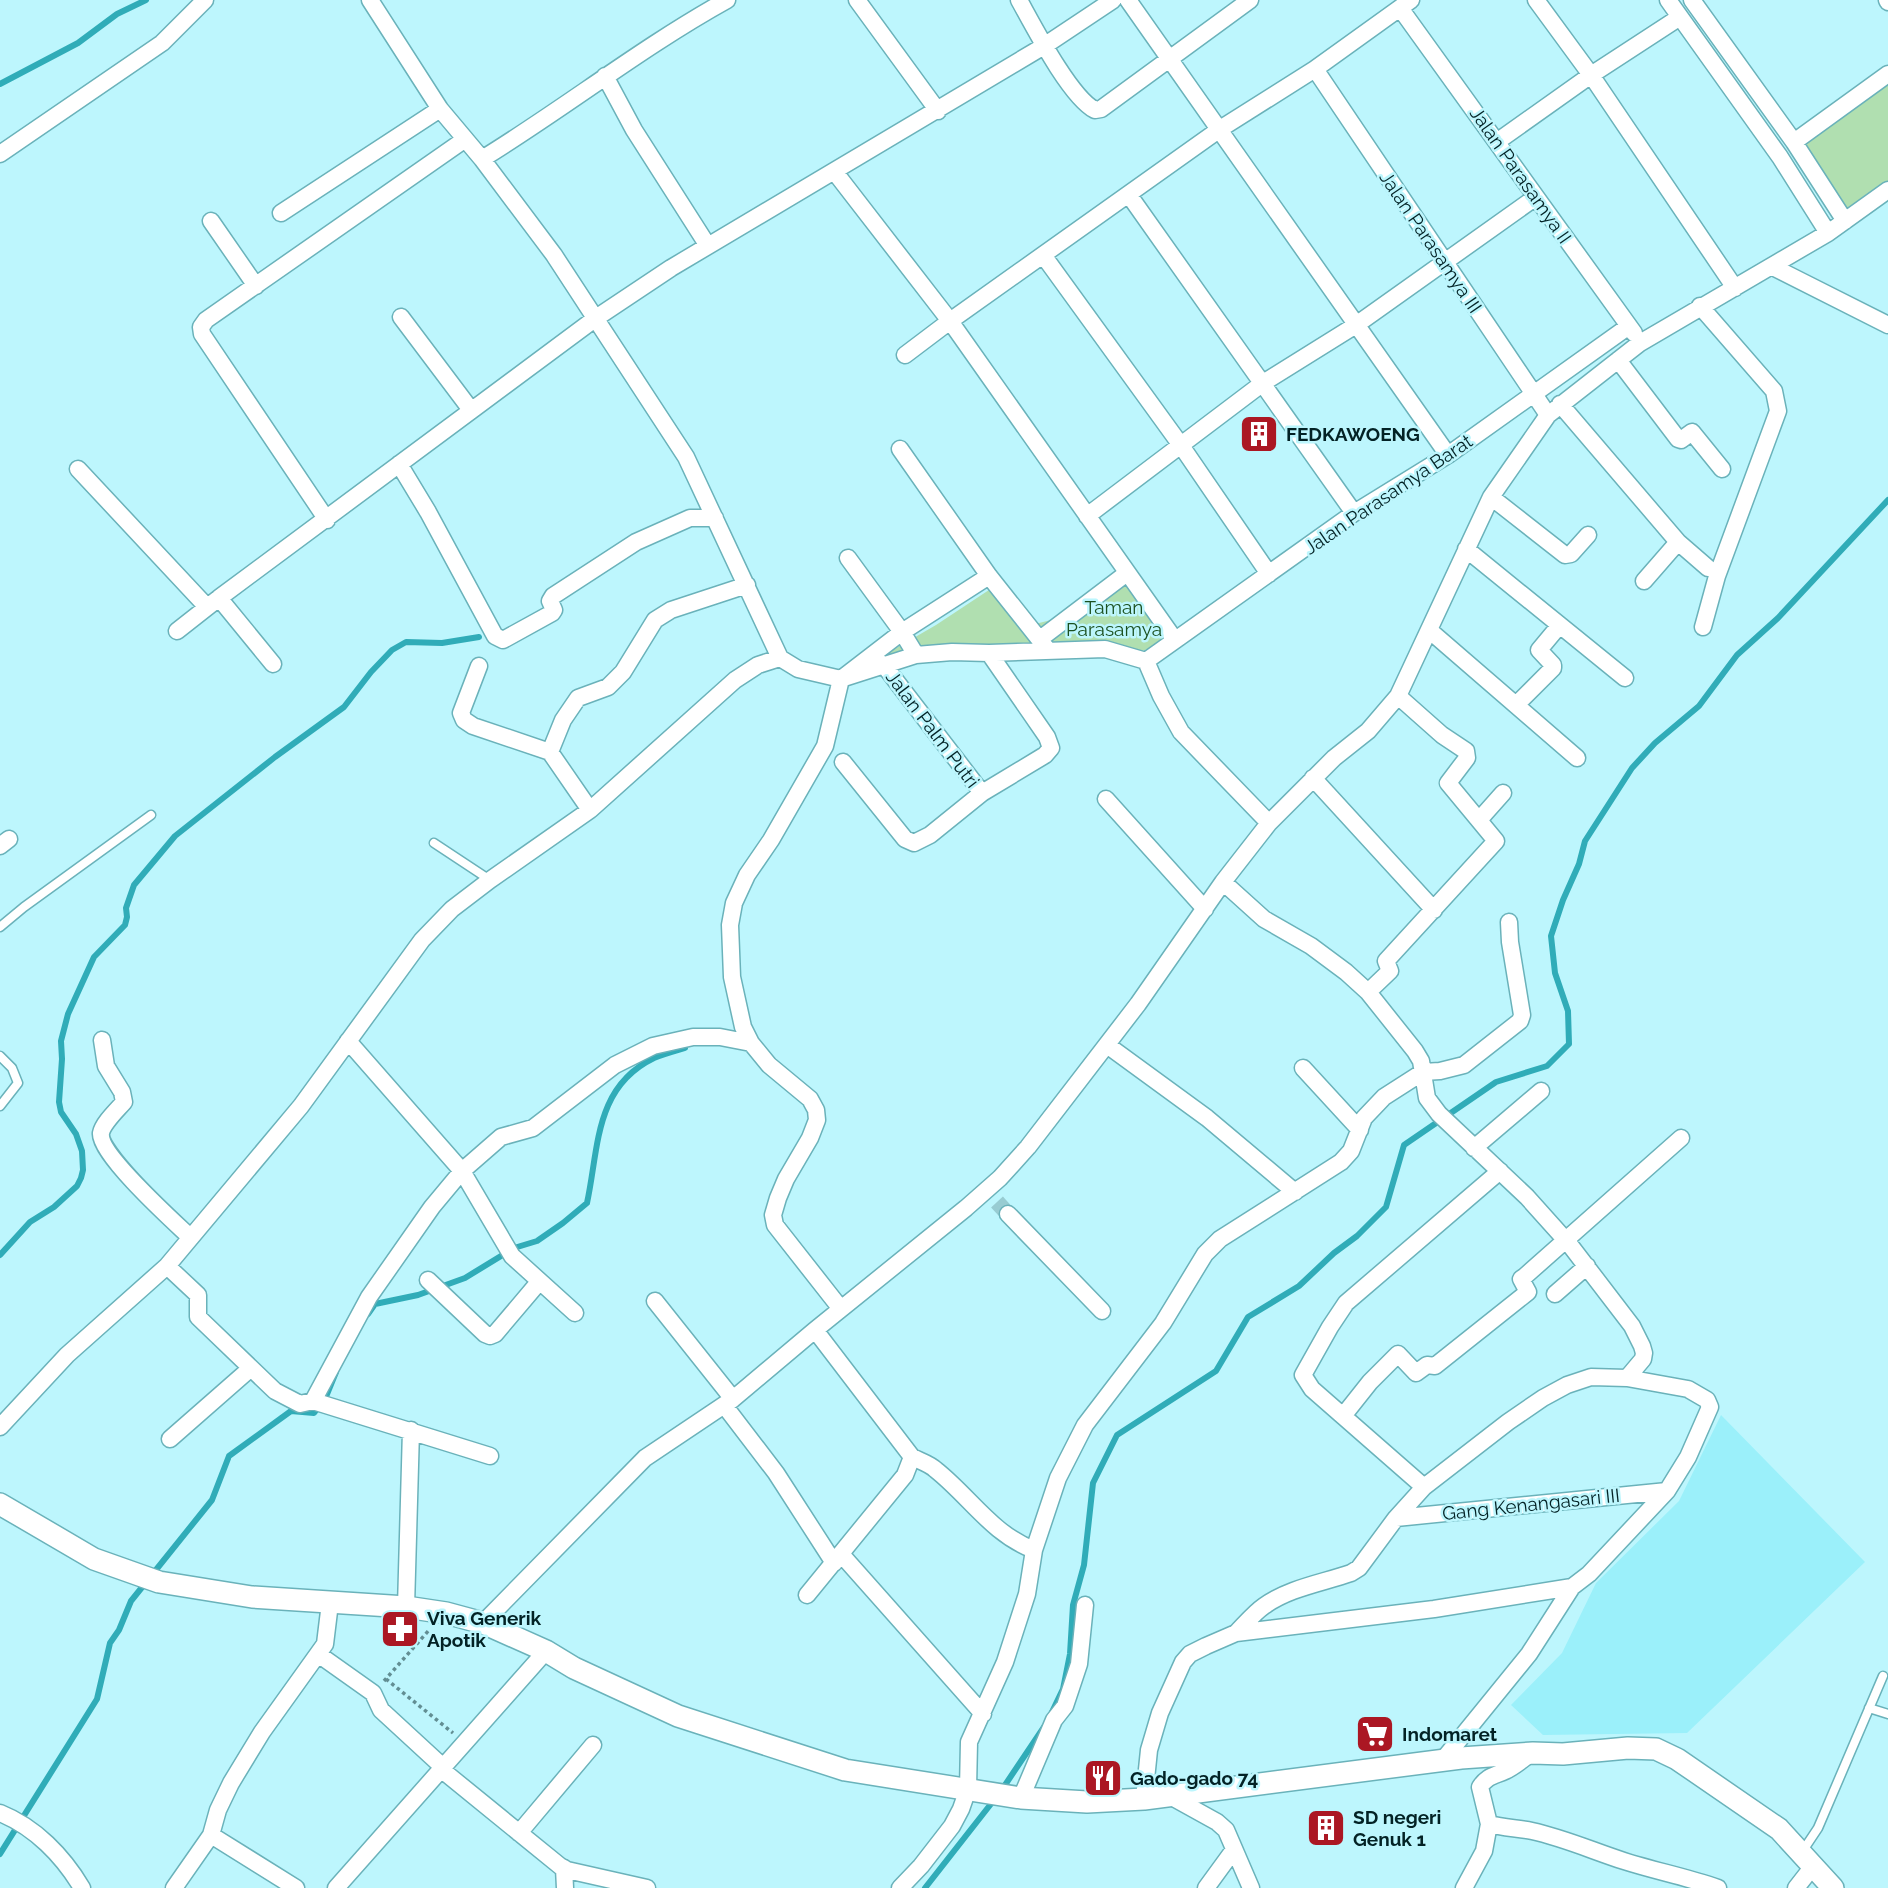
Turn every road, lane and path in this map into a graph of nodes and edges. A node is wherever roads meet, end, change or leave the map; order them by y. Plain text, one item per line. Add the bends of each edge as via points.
1 (205, 0) edge
2 (370, 0) edge
3 (727, 0) edge
4 (857, 0) edge
5 (1020, 0) edge
6 (1113, 0) edge
7 (1128, 0) edge
8 (1536, 0) edge
9 (1668, 0) edge
10 (1241, 2) edge
11 (1697, 2) edge
12 (1405, 4) edge
13 (1679, 17) junction
14 (1044, 46) junction
15 (1169, 57) junction
16 (1739, 66) junction
17 (1315, 69) junction
18 (1888, 74) edge
19 (1591, 75) junction
20 (605, 76) junction
21 (1723, 77) junction
22 (440, 109) junction
23 (938, 111) junction
24 (1220, 129) junction
25 (464, 140) junction
26 (1498, 141) junction
27 (1794, 142) junction
28 (0, 154) edge
29 (482, 159) junction
30 (834, 171) junction
31 (1888, 190) edge
32 (1129, 195) junction
33 (1536, 197) junction
34 (281, 214) dead end
35 (211, 221) dead end
36 (1845, 221) junction
37 (1828, 233) junction
38 (708, 246) junction
39 (1043, 255) junction
40 (1444, 262) junction
41 (1773, 267) junction
42 (256, 286) junction
43 (1735, 288) junction
44 (1700, 306) junction
45 (401, 317) dead end
46 (596, 318) junction
47 (950, 321) junction
48 (1356, 325) junction
49 (1888, 325) edge
50 (1629, 326) junction
51 (1640, 343) junction
52 (905, 355) dead end
53 (1618, 360) junction
54 (1263, 383) junction
55 (1532, 393) junction
56 (1560, 404) junction
57 (471, 410) junction
58 (1548, 415) junction
59 (1180, 444) junction
60 (900, 449) dead end
61 (1448, 455) junction
62 (399, 464) junction
63 (78, 469) dead end
64 (1722, 469) dead end
65 (1491, 497) junction
66 (1354, 513) junction
67 (1087, 516) junction
68 (715, 518) junction
69 (327, 520) junction
70 (1588, 535) dead end
71 (1678, 542) junction
72 (1466, 550) junction
73 (848, 558) dead end
74 (1708, 568) dead end
75 (1127, 573) junction
76 (1269, 574) junction
77 (989, 576) junction
78 (1644, 581) dead end
79 (747, 585) junction
80 (213, 602) junction
81 (1559, 626) junction
82 (1703, 627) dead end
83 (1429, 630) junction
84 (177, 631) dead end
85 (902, 632) junction
86 (1175, 640) junction
87 (1043, 644) junction
88 (989, 653) junction
89 (916, 655) junction
90 (780, 658) junction
91 (1146, 661) junction
92 (273, 664) dead end
93 (883, 664) junction
94 (479, 666) dead end
95 (1625, 678) dead end
96 (841, 679) junction
97 (1398, 696) junction
98 (1516, 705) junction
99 (550, 752) junction
100 (1577, 758) dead end
101 (843, 762) dead end
102 (1313, 778) junction
103 (982, 793) junction
104 (1503, 793) dead end
105 (1106, 799) dead end
106 (590, 810) junction
107 (151, 815) dead end
108 (1479, 820) junction
109 (1269, 823) junction
110 (434, 843) dead end
111 (490, 880) junction
112 (1223, 882) junction
113 (1205, 908) junction
114 (1434, 910) junction
115 (1509, 922) dead end
116 (0, 927) edge
117 (1368, 992) junction
118 (103, 1040) dead end
119 (348, 1041) junction
120 (751, 1043) junction
121 (1107, 1045) junction
122 (0, 1056) edge
123 (1303, 1068) dead end
124 (1423, 1072) junction
125 (1541, 1091) dead end
126 (0, 1106) edge
127 (1360, 1130) junction
128 (1681, 1138) dead end
129 (1474, 1148) junction
130 (463, 1171) junction
131 (1500, 1171) junction
132 (1295, 1192) junction
133 (997, 1202) junction
134 (190, 1237) junction
135 (1566, 1240) junction
136 (167, 1266) junction
137 (1587, 1266) junction
138 (539, 1282) junction
139 (433, 1285) dead end
140 (1555, 1294) dead end
141 (655, 1301) dead end
142 (841, 1309) junction
143 (1102, 1311) dead end
144 (575, 1313) dead end
145 (815, 1330) junction
146 (251, 1368) junction
147 (1627, 1378) junction
148 (728, 1402) junction
149 (319, 1403) junction
150 (1343, 1416) junction
151 (0, 1427) edge
152 (411, 1430) junction
153 (170, 1439) dead end
154 (490, 1456) dead end
155 (912, 1457) junction
156 (1424, 1487) junction
157 (1667, 1491) junction
158 (0, 1504) edge
159 (1396, 1518) junction
160 (1034, 1550) junction
161 (837, 1558) junction
162 (1572, 1587) junction
163 (807, 1595) dead end
164 (330, 1603) junction
165 (1085, 1605) dead end
166 (406, 1607) junction
167 (443, 1613) junction
168 (483, 1623) junction
169 (1236, 1633) junction
170 (546, 1651) junction
171 (318, 1654) junction
172 (1882, 1676) dead end
173 (386, 1679) junction
174 (373, 1693) junction
175 (1869, 1708) junction
176 (983, 1714) junction
177 (1888, 1714) edge
178 (466, 1743) junction
179 (593, 1745) dead end
180 (1533, 1753) junction
181 (1452, 1760) junction
182 (443, 1769) junction
183 (973, 1789) junction
184 (1170, 1796) junction
185 (1017, 1797) junction
186 (1144, 1799) junction
187 (5, 1815) edge
188 (1489, 1824) junction
189 (519, 1833) junction
190 (211, 1835) junction
191 (1233, 1852) junction
192 (1808, 1859) junction
193 (564, 1868) junction
194 (642, 1887) edge
195 (82, 1888) edge
196 (174, 1888) edge
197 (296, 1888) edge
198 (336, 1888) edge
199 (565, 1888) edge
200 (900, 1888) edge
201 (1206, 1888) edge
202 (1251, 1888) edge
203 (1464, 1888) edge
204 (1718, 1888) edge
205 (1796, 1888) edge
206 (1833, 1888) edge

1 - 28 street via 162,43
2 - 22 street
3 - 20 street
4 - 23 street
5 - 14 street
6 - 14 street
7 - 15 street
8 - 19 street
9 - 13 street
10 - 15 street
11 - 16 street
12 - 17 street
12 - 26 street, Jalan Parasamya II
13 - 19 street
13 - 21 street
14 - 15 street via 1083,102 1096,110
14 - 23 street
15 - 24 street
16 - 21 street
16 - 27 street
17 - 24 street
17 - 40 street, Jalan Parasamya III
18 - 27 street
19 - 26 street
19 - 43 street
20 - 29 street
20 - 38 street
21 - 37 street
22 - 25 street
22 - 34 street
23 - 30 street
24 - 32 street
24 - 48 street
25 - 29 street
25 - 42 street
26 - 33 street, Jalan Parasamya II
27 - 36 street
29 - 46 street
30 - 38 street
30 - 47 street
31 - 36 street
32 - 39 street
32 - 54 street
33 - 40 street
33 - 50 street, Jalan Parasamya II
35 - 42 street
36 - 37 street
37 - 41 street
38 - 46 street
39 - 47 street
39 - 59 street
40 - 48 street
40 - 55 street, Jalan Parasamya III
41 - 43 street
41 - 49 street
42 - 69 street via 206,320 201,329
43 - 44 street
44 - 51 street
44 - 82 street via 1774,391 1778,411 1717,576
45 - 57 street
46 - 57 street
46 - 68 street via 686,457
47 - 52 street
47 - 67 street
48 - 54 street
48 - 61 street
50 - 51 street, Jalan Parasamya II
50 - 55 street, Jalan Parasamya Barat
51 - 53 street
53 - 56 street
53 - 64 street via 1678,439 1692,432
54 - 59 street
54 - 66 street
55 - 58 street, Jalan Parasamya III
55 - 61 street, Jalan Parasamya Barat
56 - 58 street
56 - 71 street
57 - 62 street
58 - 65 street
59 - 67 street
59 - 76 street
60 - 77 street
61 - 66 street, Jalan Parasamya Barat
62 - 68 street via 503,640 552,613 553,596 636,542 690,518
62 - 69 street
63 - 80 street
65 - 70 street via 1565,555
65 - 72 street
66 - 76 street, Jalan Parasamya Barat
67 - 75 street
68 - 79 street
69 - 80 street
71 - 74 street
71 - 78 street
72 - 81 street
72 - 83 street
73 - 85 street
75 - 86 street
75 - 87 street
76 - 86 street, Jalan Parasamya Barat
77 - 85 street
77 - 87 street
79 - 90 street
79 - 99 street via 671,610 655,620 624,672 608,687 578,698
80 - 84 street
80 - 92 street
81 - 95 street
81 - 98 street via 1539,650 1554,667
83 - 97 street
83 - 98 street
85 - 89 street
85 - 96 street
86 - 91 street, Jalan Parasamya Barat
87 - 88 street
87 - 91 street via 1105,649
88 - 89 street
88 - 103 street via 1051,748
89 - 93 street
90 - 96 street via 798,669
90 - 106 street via 758,664 735,680
91 - 109 street via 1181,732
93 - 96 street
93 - 103 street, Jalan Palm Putri
94 - 99 street via 461,713 464,720
96 - 120 street via 825,746 734,903 732,977
97 - 102 street via 1368,731
97 - 108 street via 1466,751 1467,758 1448,783
98 - 100 street
99 - 106 street
101 - 103 street via 905,839 914,843
102 - 109 street
102 - 114 street
104 - 108 street
105 - 113 street
106 - 111 street
107 - 116 lane
108 - 114 street via 1496,844
109 - 112 street
110 - 111 lane
111 - 119 street via 422,940
112 - 113 street
112 - 117 street via 1264,919 1311,946
113 - 121 street
114 - 117 street via 1386,961 1391,970
115 - 124 street via 1520,1021 1464,1065
117 - 124 street via 1415,1051
118 - 134 street via 106,1066 124,1102 100,1136 142,1191
119 - 130 street
119 - 134 street via 301,1106
120 - 130 street via 692,1037 653,1046 615,1065 533,1128 500,1136
120 - 142 street via 815,1105 815,1127 786,1179 773,1215 775,1225
121 - 132 street via 1207,1118
121 - 133 street via 1028,1147
122 - 126 lane via 18,1083
123 - 127 street
124 - 127 street via 1384,1097 1364,1118
124 - 129 street via 1427,1098
125 - 129 street
127 - 132 street via 1341,1162
128 - 135 street
129 - 131 street
130 - 138 street via 509,1252
130 - 149 street via 369,1297
131 - 135 street
131 - 150 street via 1339,1313 1303,1376
132 - 160 street via 1220,1240 1200,1261 1163,1323 1085,1424 1058,1478
133 - 142 street
133 - 143 street
134 - 136 street
135 - 137 street
135 - 150 street via 1521,1279 1528,1292 1435,1366 1427,1365 1416,1373 1398,1354
136 - 146 street via 198,1295 198,1317
136 - 151 street via 67,1355
137 - 140 street
137 - 147 street via 1642,1346 1643,1359
138 - 139 street via 490,1336
138 - 144 street
141 - 148 street
142 - 145 street
145 - 148 street
145 - 155 street
146 - 149 street via 275,1391 300,1404
146 - 153 street
147 - 156 street via 1591,1377 1567,1385 1508,1422
147 - 157 street via 1688,1389 1709,1402 1701,1431
148 - 161 street
148 - 168 street via 645,1458
149 - 152 street
150 - 156 street
152 - 154 street
152 - 166 street
155 - 160 street via 935,1468 999,1531
155 - 161 street via 905,1475
156 - 159 street
157 - 159 street, Gang Kenangasari III
157 - 162 street
158 - 164 street via 94,1559 159,1582 252,1597
159 - 169 street via 1359,1568 1274,1599
160 - 176 street via 1019,1624
161 - 163 street
161 - 176 street
162 - 169 street
162 - 181 street
164 - 166 street
164 - 171 street via 326,1639
165 - 185 street via 1079,1664 1065,1706
166 - 167 street
167 - 168 street
167 - 173 path
168 - 170 street
169 - 186 street via 1190,1654 1183,1662 1153,1732
170 - 178 street
170 - 183 street via 678,1716 845,1770
171 - 174 street
171 - 190 street via 231,1783
172 - 175 lane
173 - 174 path
173 - 178 path
174 - 182 street via 381,1710
175 - 177 lane
175 - 192 lane
176 - 183 street via 969,1742
178 - 182 street
179 - 189 street
180 - 181 street
180 - 188 street via 1482,1783
180 - 192 street via 1656,1749 1779,1829
181 - 184 street
182 - 189 street
182 - 198 street
183 - 185 street
183 - 200 street via 952,1826
184 - 186 street
184 - 191 street via 1221,1825
185 - 186 street
187 - 195 street via 34,1831
188 - 203 street via 1484,1851
188 - 204 street via 1531,1831
189 - 193 street
190 - 196 street
190 - 197 street
191 - 201 street
191 - 202 street
192 - 205 street
192 - 206 street
193 - 194 street
193 - 199 street

